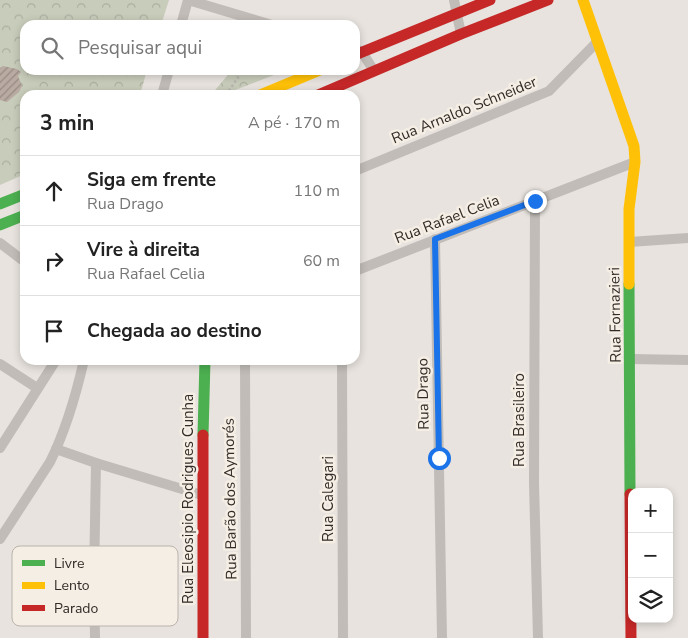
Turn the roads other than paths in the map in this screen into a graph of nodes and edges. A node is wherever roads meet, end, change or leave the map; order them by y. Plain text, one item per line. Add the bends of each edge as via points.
1 (188, 0) edge
2 (454, 0) edge
3 (490, 0) edge
4 (548, 0) edge
5 (583, 0) edge
6 (456, 14) junction
7 (182, 20) edge
8 (255, 20) edge
9 (461, 34) junction
10 (597, 42) junction
11 (360, 51) edge
12 (360, 56) edge
13 (374, 72) junction
14 (168, 75) edge
15 (308, 75) edge
16 (163, 90) edge
17 (272, 90) edge
18 (330, 90) edge
19 (635, 162) junction
20 (360, 169) edge
21 (20, 196) edge
22 (535, 201) junction
23 (0, 204) edge
24 (20, 217) edge
25 (0, 225) edge
26 (688, 238) edge
27 (435, 239) junction
28 (629, 242) junction
29 (0, 243) edge
30 (20, 258) edge
31 (360, 269) edge
32 (630, 360) junction
33 (688, 360) edge
34 (0, 364) edge
35 (53, 365) edge
36 (83, 365) edge
37 (205, 365) edge
38 (245, 365) edge
39 (342, 365) edge
40 (37, 388) junction
41 (0, 448) edge
42 (56, 449) junction
43 (96, 463) junction
44 (202, 495) junction
45 (0, 539) edge
46 (95, 546) edge
47 (203, 638) edge
48 (246, 638) edge
49 (343, 638) edge
50 (442, 638) edge
51 (538, 638) edge
52 (631, 638) edge

1 - 7 street
1 - 8 street
2 - 6 street
3 - 6 street
4 - 9 street
5 - 10 street, Rua Fornazieri
6 - 9 street
6 - 11 street
9 - 13 street
10 - 19 street, Rua Fornazieri via 630,133
10 - 20 street, Rua Arnaldo Schneider via 549,91
12 - 13 street
13 - 18 street
14 - 16 street
15 - 17 street
19 - 22 street, Rua Rafael Celia
19 - 28 street, Rua Fornazieri via 630,190
21 - 23 street
22 - 27 street, Rua Rafael Celia
22 - 51 street, Rua Brasileiro via 534,483
24 - 25 street
26 - 28 street
27 - 31 street, Rua Rafael Celia
27 - 50 street, Rua Drago
28 - 32 street, Rua Fornazieri
29 - 30 street
32 - 33 street
32 - 52 street, Rua Fornazieri
34 - 40 street
35 - 40 street
36 - 42 street
37 - 44 street, Rua Eleosipio Rodrigues Cunha
38 - 48 street, Rua Barão dos Aymorés
39 - 49 street, Rua Calegari
40 - 41 street
42 - 43 street
42 - 45 street
43 - 44 street
43 - 46 street
44 - 47 street, Rua Eleosipio Rodrigues Cunha

